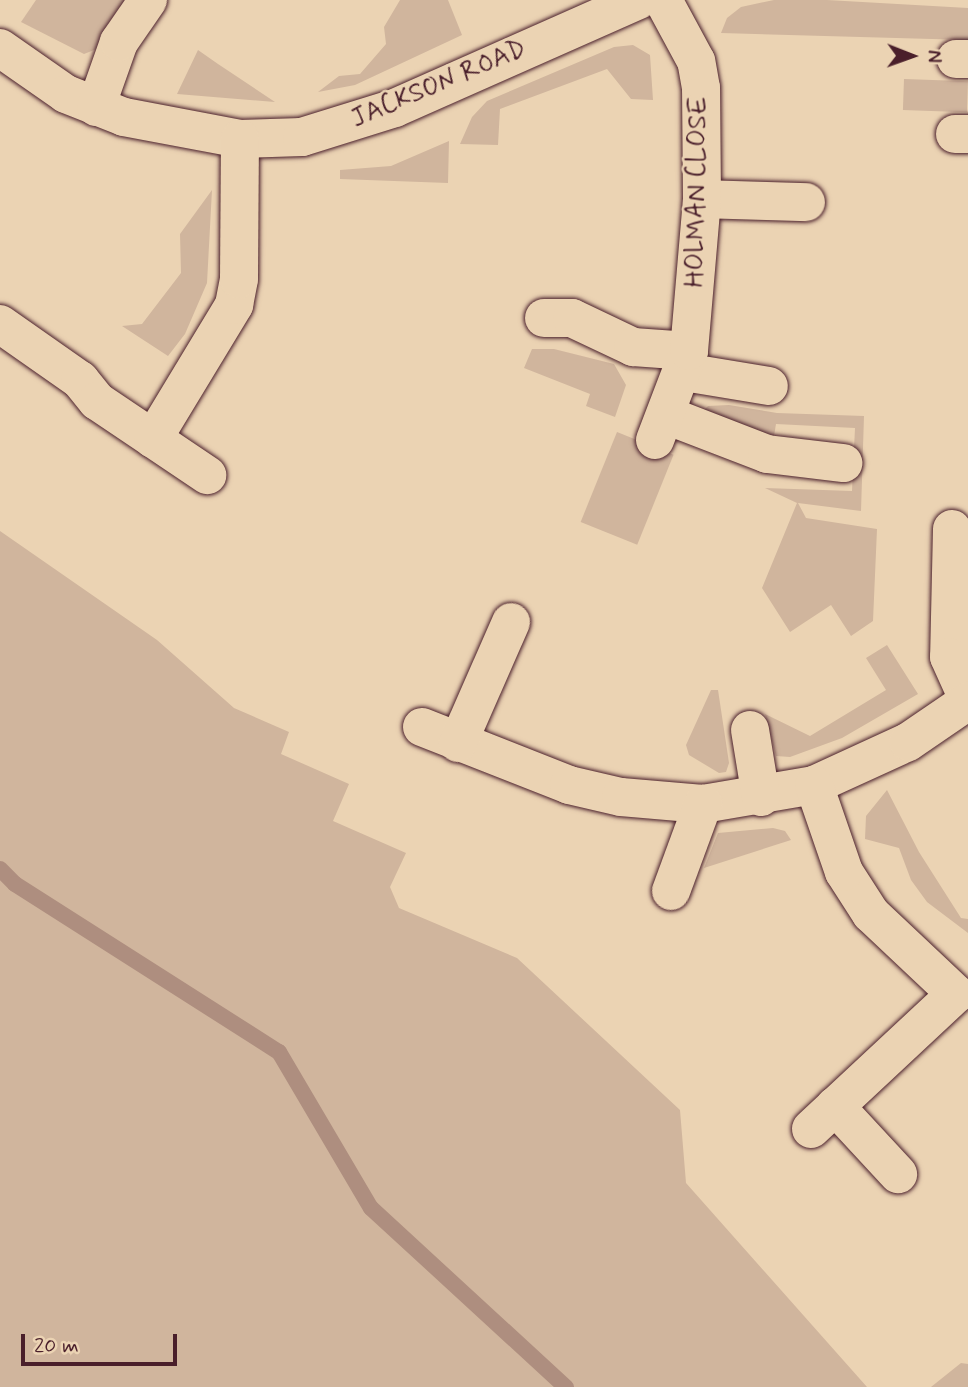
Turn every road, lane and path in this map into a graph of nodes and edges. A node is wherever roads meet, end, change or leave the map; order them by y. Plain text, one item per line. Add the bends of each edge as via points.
1 (148, 0) edge
2 (639, 0) edge
3 (663, 0) edge
4 (0, 48) edge
5 (96, 107) junction
6 (240, 139) junction
7 (702, 200) junction
8 (806, 202) dead end
9 (544, 318) dead end
10 (0, 324) edge
11 (687, 362) junction
12 (769, 386) dead end
13 (153, 439) junction
14 (843, 463) dead end
15 (207, 475) dead end
16 (952, 529) dead end
17 (510, 622) dead end
18 (968, 700) edge
19 (422, 727) dead end
20 (750, 730) dead end
21 (458, 743) junction
22 (814, 785) junction
23 (761, 797) junction
24 (703, 804) junction
25 (671, 891) dead end
26 (962, 989) edge
27 (898, 1174) dead end

1 - 5 street via 119,42
2 - 6 street, JACKSON ROAD via 352,124 302,136
3 - 7 street, HOLMAN CLOSE via 696,61
4 - 5 street, JACKSON ROAD via 66,93
5 - 6 street, JACKSON ROAD via 159,126
6 - 13 street via 239,279 234,305
7 - 8 street
7 - 11 street, HOLMAN CLOSE
9 - 11 street via 572,318 633,347
10 - 13 street
11 - 12 street
11 - 14 street, HOLMAN CLOSE via 661,428 767,454
13 - 15 street
16 - 18 street via 949,657
17 - 21 street
18 - 22 street via 908,742
19 - 21 street
20 - 23 street
21 - 24 street via 569,785 621,797
22 - 23 street
22 - 26 street via 844,872 871,914
23 - 24 street
24 - 25 street
26 - 27 street via 823,1118

